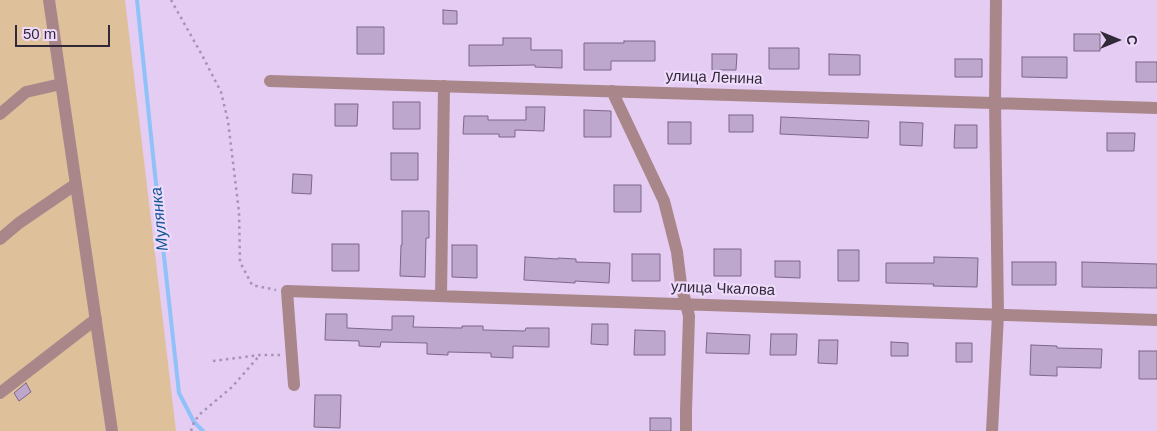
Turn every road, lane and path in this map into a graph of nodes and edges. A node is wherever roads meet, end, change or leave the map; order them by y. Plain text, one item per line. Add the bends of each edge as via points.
1 (49, 0) edge
2 (171, 0) edge
3 (996, 0) edge
4 (270, 81) dead end
5 (61, 84) junction
6 (444, 86) junction
7 (612, 92) junction
8 (995, 103) junction
9 (1157, 108) edge
10 (0, 114) edge
11 (76, 184) junction
12 (0, 239) edge
13 (287, 291) junction
14 (441, 296) junction
15 (686, 304) junction
16 (998, 315) junction
17 (96, 319) junction
18 (1157, 320) edge
19 (260, 355) junction
20 (292, 356) junction
21 (213, 360) dead end
22 (294, 385) dead end
23 (0, 393) edge
24 (112, 431) edge
25 (191, 431) edge
26 (686, 431) edge
27 (992, 431) edge

1 - 5 street
2 - 13 path via 221,92 228,121 239,212 240,262 252,285
3 - 8 street
4 - 6 street, улица Ленина
5 - 10 street via 26,92
5 - 11 street
6 - 7 street, улица Ленина
6 - 14 street
7 - 8 street, улица Ленина
7 - 15 street via 664,201
8 - 9 street, улица Ленина
8 - 16 street
11 - 12 street
11 - 17 street
13 - 14 street, улица Чкалова
13 - 20 street
14 - 15 street, улица Чкалова
15 - 16 street, улица Чкалова
15 - 26 street via 690,316
16 - 18 street, улица Чкалова
16 - 27 street
17 - 23 street
17 - 24 street
19 - 20 path
19 - 21 path
19 - 25 path via 232,387 200,414
20 - 22 street

